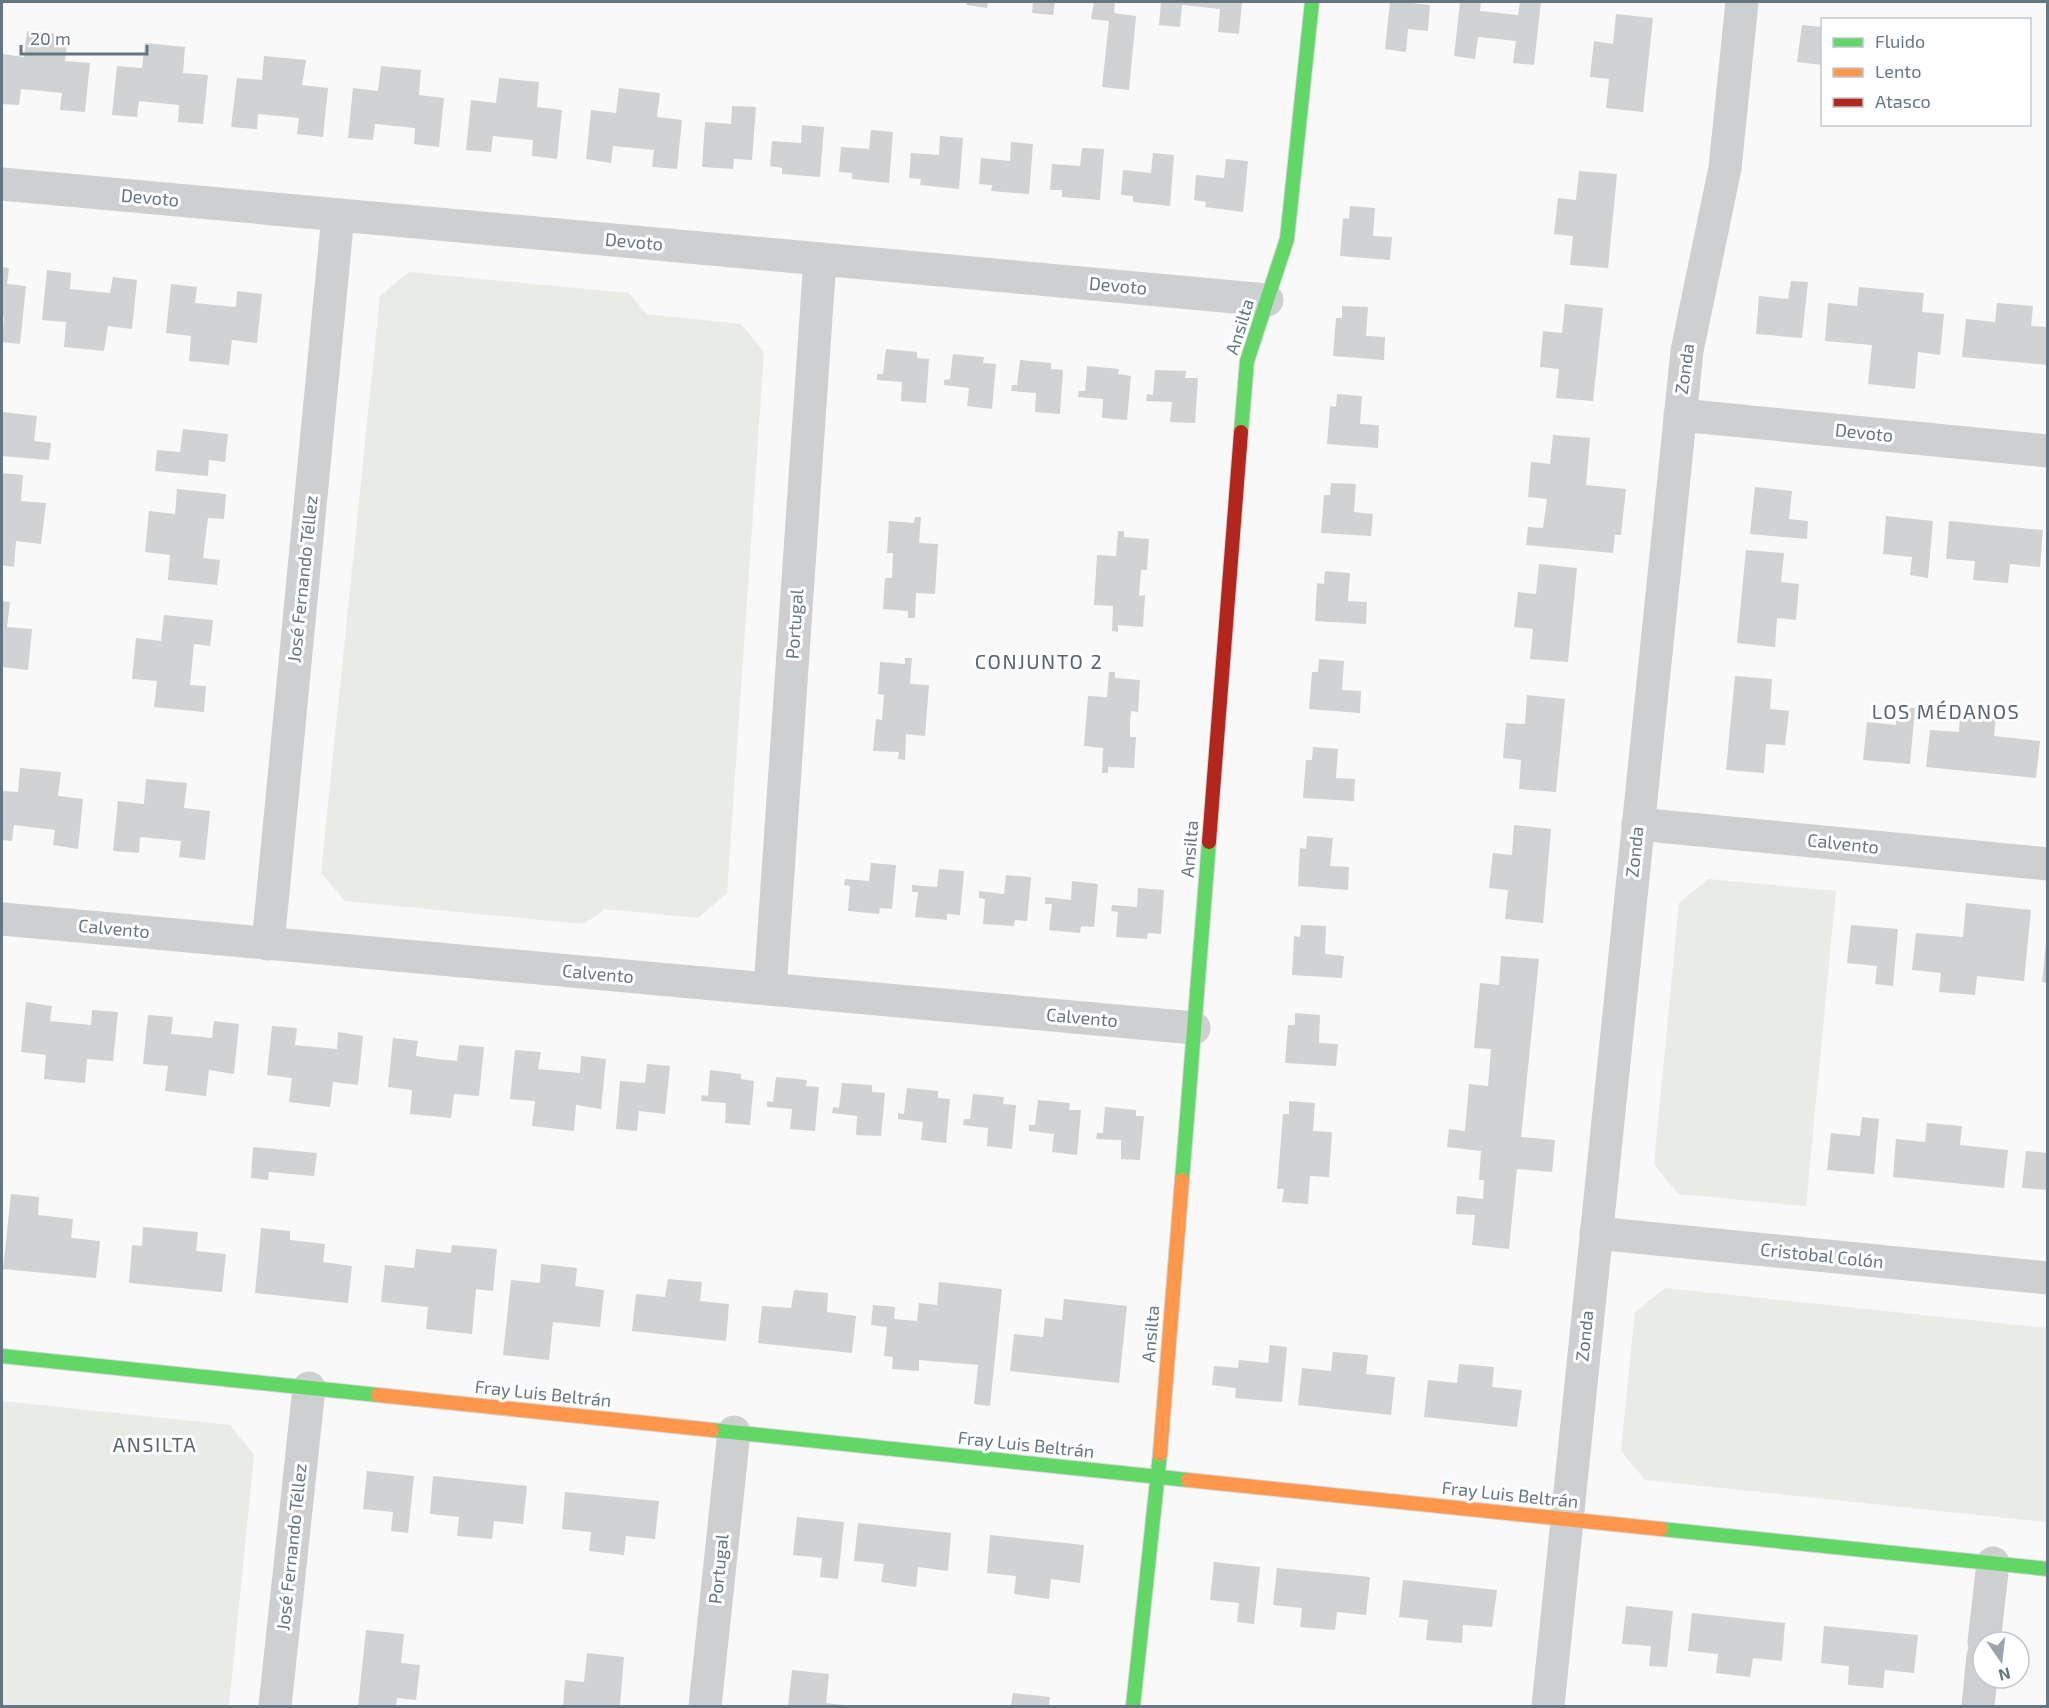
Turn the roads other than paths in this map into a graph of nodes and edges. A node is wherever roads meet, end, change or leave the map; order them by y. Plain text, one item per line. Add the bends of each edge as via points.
1 (1312, 2) edge
2 (1742, 2) edge
3 (2, 184) edge
4 (338, 215) junction
5 (820, 259) junction
6 (1267, 300) junction
7 (1680, 414) junction
8 (2048, 451) edge
9 (1638, 824) junction
10 (2048, 864) edge
11 (2, 919) edge
12 (268, 944) junction
13 (770, 989) junction
14 (1194, 1028) junction
15 (1596, 1233) junction
16 (2048, 1278) edge
17 (2, 1356) edge
18 (309, 1388) junction
19 (734, 1432) junction
20 (1158, 1477) junction
21 (1567, 1519) junction
22 (1993, 1563) junction
23 (2048, 1569) edge
24 (1985, 1630) edge
25 (1980, 1690) edge
26 (275, 1707) edge
27 (705, 1707) edge
28 (1133, 1707) edge
29 (1548, 1707) edge
30 (1978, 1707) edge

1 - 6 street, Ansilta via 1287,239
2 - 7 street, Zonda via 1725,168 1687,351
3 - 4 street, Devoto
4 - 5 street, Devoto
4 - 12 street, José Fernando Téllez
5 - 6 street, Devoto
5 - 13 street, Portugal
6 - 14 street, Ansilta via 1246,361
7 - 8 street, Devoto
7 - 9 street, Zonda
9 - 10 street, Calvento
9 - 15 street, Zonda
11 - 12 street, Calvento
12 - 13 street, Calvento
13 - 14 street, Calvento
14 - 20 street, Ansilta
15 - 16 street, Cristobal Colón
15 - 21 street, Zonda
17 - 18 street, Fray Luis Beltrán
18 - 19 street, Fray Luis Beltrán
18 - 26 street, José Fernando Téllez
19 - 20 street, Fray Luis Beltrán
19 - 27 street, Portugal
20 - 21 street, Fray Luis Beltrán
20 - 28 street, Ansilta
21 - 22 street, Fray Luis Beltrán
21 - 29 street, Zonda
22 - 23 street, Fray Luis Beltrán
22 - 24 street
25 - 30 street

